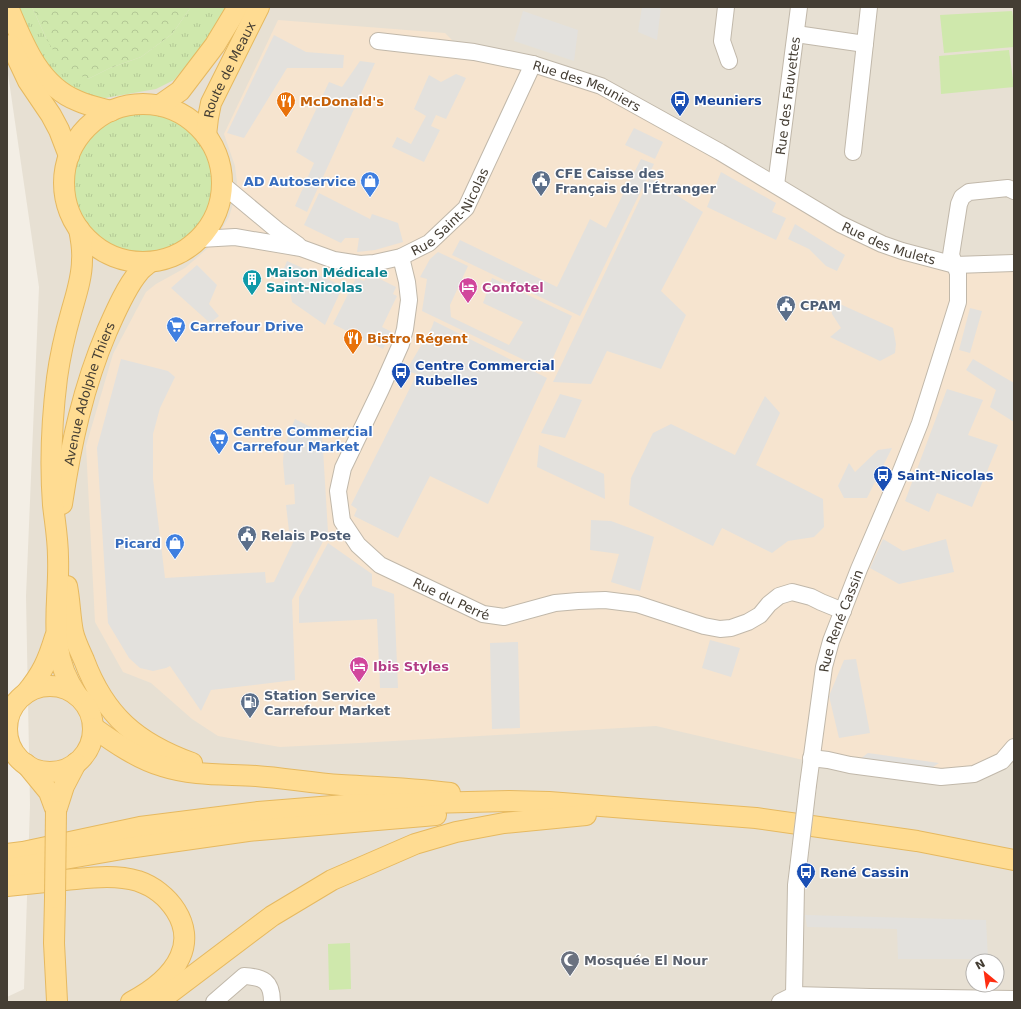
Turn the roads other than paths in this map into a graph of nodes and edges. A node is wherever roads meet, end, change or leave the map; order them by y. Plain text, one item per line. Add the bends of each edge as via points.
1 (8, 7) edge
2 (238, 7) edge
3 (260, 7) edge
4 (726, 7) edge
5 (799, 7) edge
6 (869, 7) edge
7 (7, 28) edge
8 (796, 34) junction
9 (378, 41) dead end
10 (865, 44) junction
11 (729, 61) dead end
12 (533, 64) junction
13 (160, 105) junction
14 (111, 111) junction
15 (206, 135) junction
16 (853, 152) dead end
17 (69, 156) junction
18 (223, 185) junction
19 (776, 185) junction
20 (1014, 191) edge
21 (79, 229) junction
22 (200, 239) junction
23 (301, 248) junction
24 (401, 258) junction
25 (150, 262) junction
26 (1014, 263) edge
27 (955, 265) junction
28 (58, 538) junction
29 (59, 564) junction
30 (843, 611) junction
31 (56, 633) junction
32 (26, 693) junction
33 (77, 695) junction
34 (94, 728) junction
35 (8, 744) edge
36 (1014, 747) edge
37 (811, 758) junction
38 (76, 763) junction
39 (26, 764) junction
40 (222, 775) junction
41 (509, 801) junction
42 (56, 811) junction
43 (586, 815) junction
44 (7, 854) edge
45 (1014, 860) edge
46 (7, 869) edge
47 (1014, 871) edge
48 (7, 886) edge
49 (787, 998) edge
50 (1014, 999) edge
51 (56, 1002) edge
52 (131, 1002) edge
53 (158, 1002) edge
54 (214, 1002) edge
55 (272, 1002) edge

1 - 14 main road via 22,40 41,73 66,95
2 - 13 main road, Route de Meaux via 215,45 180,91
3 - 15 main road, Route de Meaux via 211,103
4 - 11 street via 722,42
5 - 8 street, Rue des Fauvettes
6 - 10 street
7 - 17 main road via 15,56 51,115
8 - 10 street
8 - 19 street, Rue des Fauvettes
9 - 12 street, Rue des Meuniers via 474,52
10 - 16 street
12 - 19 street, Rue des Meuniers via 601,86
12 - 24 street, Rue Saint-Nicolas via 466,208 429,243
13 - 14 main road via 132,105
13 - 15 main road via 184,116
14 - 17 main road via 88,127
15 - 18 main road via 220,163
17 - 21 main road via 65,196 71,216
18 - 22 main road via 217,212
18 - 23 street, Rue Saint-Nicolas
19 - 27 street, Rue des Mulets via 840,224 882,244
20 - 27 street, Rue René Cassin via 1008,188 968,192 962,197 951,255
21 - 25 main road via 95,246 110,255 130,261
21 - 28 main road via 82,248 81,272 62,348 53,430 53,498
22 - 23 street, Rue Saint-Nicolas via 235,237
22 - 25 main road via 174,256
23 - 24 street, Rue Saint-Nicolas via 334,260 360,264
24 - 30 street, Rue du Perré via 409,300 401,344 343,468 338,491 342,521 358,545 380,565 483,614 504,617 555,603 605,600 637,604 720,629 748,622 760,615 779,596 792,592
25 - 28 main road, Avenue Adolphe Thiers via 139,272 124,295 106,332 88,380 71,446
26 - 27 street, Rue des Mulets
27 - 30 street, Rue René Cassin via 958,273 958,302 944,350 907,457
28 - 29 main road
29 - 31 main road
29 - 40 main road via 67,588 73,633 97,690 109,709 129,729 156,747
30 - 37 street, Rue René Cassin via 824,667
31 - 32 main road via 43,670
31 - 33 main road via 61,662
32 - 33 main road via 39,687 53,686 66,688
32 - 35 main road via 16,702 10,715 7,728
33 - 34 main road via 86,704
34 - 38 main road via 92,742
34 - 40 main road via 116,744 161,766 180,771
35 - 39 main road
36 - 37 street via 1002,761 974,774 941,777
37 - 49 street, Rue René Cassin, bridge via 796,885
38 - 39 main road via 52,772 38,770
38 - 42 main road via 64,786
39 - 42 main road via 49,792
40 - 41 main road via 420,789
41 - 44 main road via 345,805 258,812 140,826
41 - 45 main road via 756,818 917,842
42 - 51 main road, bridge
43 - 46 main road via 445,814 248,831
43 - 47 main road via 783,832 922,852
43 - 53 main road via 504,823 456,832 408,848 332,880 272,916
48 - 52 main road via 101,876 138,881 162,894 172,904 179,917 184,932 184,945 170,973 144,995
49 - 50 street
54 - 55 street via 244,976 259,976 268,983

